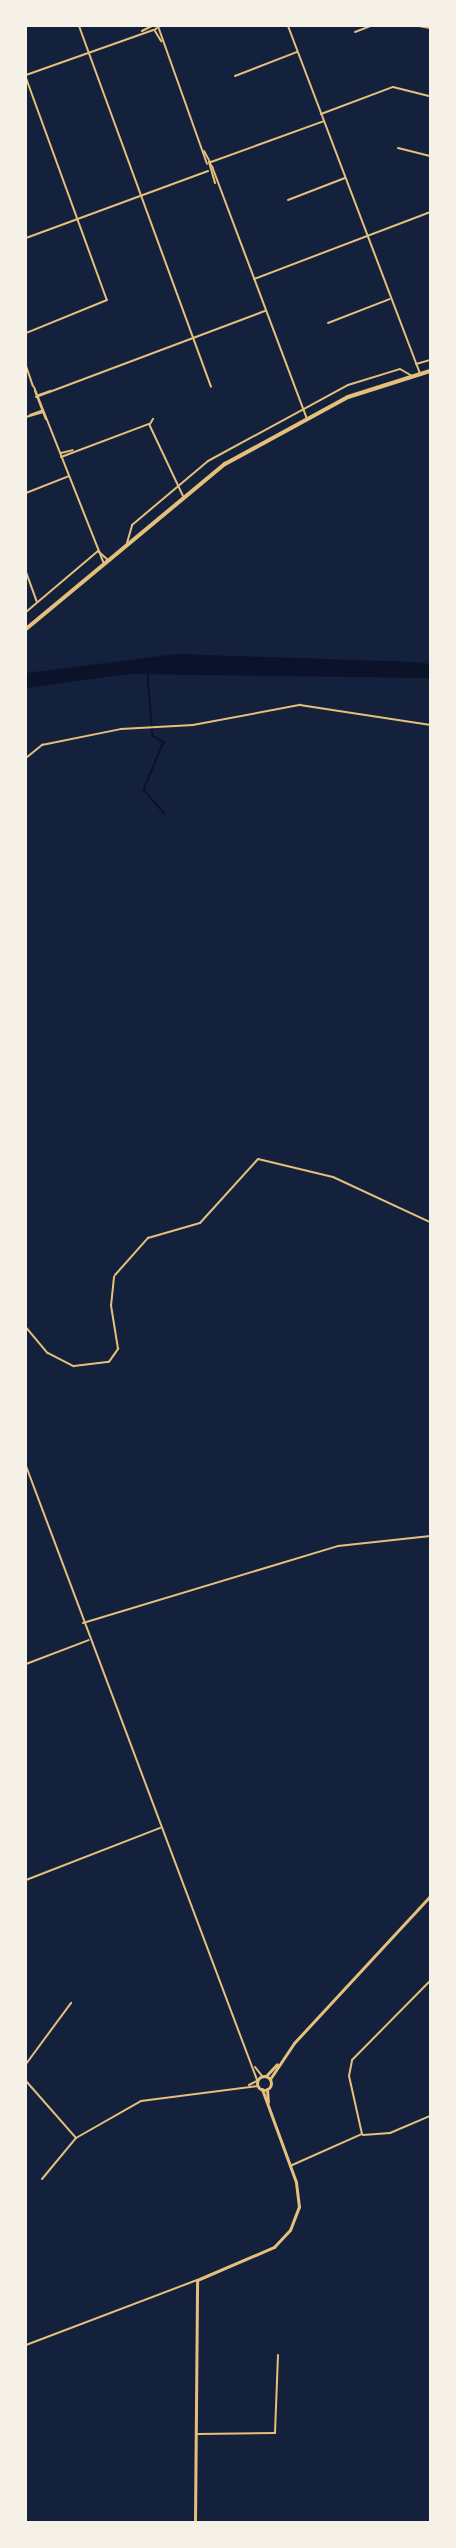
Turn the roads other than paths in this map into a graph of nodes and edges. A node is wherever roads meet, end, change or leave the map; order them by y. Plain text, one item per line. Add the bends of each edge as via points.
1 (79, 26) edge
2 (288, 26) edge
3 (371, 26) edge
4 (419, 26) edge
5 (157, 27) edge
6 (430, 28) edge
7 (355, 32) dead end
8 (89, 52) junction
9 (297, 52) junction
10 (235, 75) dead end
11 (26, 77) edge
12 (430, 96) edge
13 (321, 114) junction
14 (324, 121) junction
15 (201, 146) junction
16 (398, 148) dead end
17 (430, 156) edge
18 (226, 158) junction
19 (211, 162) junction
20 (213, 168) junction
21 (207, 169) junction
22 (345, 178) junction
23 (218, 188) junction
24 (142, 194) junction
25 (288, 200) dead end
26 (429, 212) edge
27 (78, 218) junction
28 (430, 218) edge
29 (367, 235) junction
30 (26, 238) edge
31 (253, 279) junction
32 (391, 299) junction
33 (107, 302) junction
34 (112, 304) dead end
35 (265, 311) junction
36 (328, 323) dead end
37 (26, 334) edge
38 (196, 337) junction
39 (430, 360) edge
40 (416, 364) junction
41 (26, 366) edge
42 (430, 370) edge
43 (420, 374) junction
44 (412, 376) junction
45 (211, 387) dead end
46 (38, 396) junction
47 (301, 409) junction
48 (43, 411) junction
49 (27, 417) edge
50 (153, 418) dead end
51 (307, 419) junction
52 (150, 424) junction
53 (60, 455) junction
54 (69, 476) junction
55 (177, 488) junction
56 (26, 493) edge
57 (183, 496) junction
58 (128, 543) junction
59 (98, 551) junction
60 (106, 562) junction
61 (26, 572) edge
62 (37, 602) junction
63 (26, 612) edge
64 (26, 629) edge
65 (430, 1222) edge
66 (115, 1275) road end
67 (26, 1466) edge
68 (430, 1536) edge
69 (83, 1623) junction
70 (89, 1640) junction
71 (26, 1664) edge
72 (161, 1827) junction
73 (26, 1880) edge
74 (430, 1896) edge
75 (430, 1982) edge
76 (71, 2003) dead end
77 (281, 2061) junction
78 (26, 2064) edge
79 (253, 2065) junction
80 (264, 2076) junction
81 (270, 2079) junction
82 (26, 2081) edge
83 (257, 2082) junction
84 (267, 2089) junction
85 (262, 2090) junction
86 (269, 2105) junction
87 (430, 2116) edge
88 (362, 2134) junction
89 (76, 2138) junction
90 (290, 2166) junction
91 (42, 2179) dead end
92 (197, 2280) junction
93 (26, 2345) edge
94 (278, 2355) dead end
95 (198, 2434) junction
96 (195, 2523) edge

1 - 8 street
2 - 9 street
3 - 7 street
4 - 6 street
5 - 8 street
5 - 15 street
8 - 11 street
8 - 24 street
9 - 10 street
9 - 13 street
11 - 27 street
12 - 13 street via 393,87
13 - 14 street
14 - 18 street
14 - 22 street
15 - 19 street
15 - 21 street
16 - 17 street
18 - 19 street
18 - 20 street
19 - 20 street
19 - 21 street
20 - 21 street
20 - 23 street
21 - 23 street
21 - 24 street
22 - 25 street
22 - 29 street
23 - 31 street
24 - 27 street
24 - 38 street
26 - 28 street
26 - 29 street
27 - 30 street
27 - 33 street
29 - 31 street
29 - 32 street
31 - 35 street
32 - 36 street
32 - 40 street
33 - 34 street
33 - 37 street
35 - 38 street
35 - 47 street
38 - 45 street
38 - 46 street
39 - 40 street
40 - 43 street
41 - 46 street
42 - 43 main road
43 - 44 main road
44 - 47 street via 400,369
44 - 51 main road via 348,397
46 - 48 street
47 - 51 street
47 - 55 street via 208,461
48 - 49 street
48 - 53 street
50 - 52 street
51 - 57 main road via 225,464
52 - 53 street
52 - 55 street
53 - 54 street
54 - 56 street
54 - 59 street
55 - 57 street
55 - 58 street via 132,525
57 - 58 main road
58 - 60 main road
59 - 60 street
59 - 62 street
60 - 64 main road
61 - 62 street
62 - 63 street
65 - 66 street via 333,1177 258,1160 200,1223 148,1238
67 - 69 street
68 - 69 street via 346,1544
69 - 70 street
70 - 71 street
70 - 72 street
72 - 73 street
72 - 79 street
74 - 77 street
75 - 88 street via 352,2060 349,2076
76 - 78 street
77 - 80 street
77 - 81 street
79 - 80 street
79 - 83 street
80 - 81 street
80 - 83 street
81 - 84 street
82 - 89 street
83 - 85 street
83 - 89 street via 141,2101
84 - 85 street
84 - 86 street
85 - 86 street
86 - 90 street
87 - 88 street via 390,2133
88 - 90 street
89 - 91 street
90 - 92 street via 299,2199 290,2230 268,2250
92 - 93 street
92 - 95 street
94 - 95 street via 275,2433
95 - 96 street

